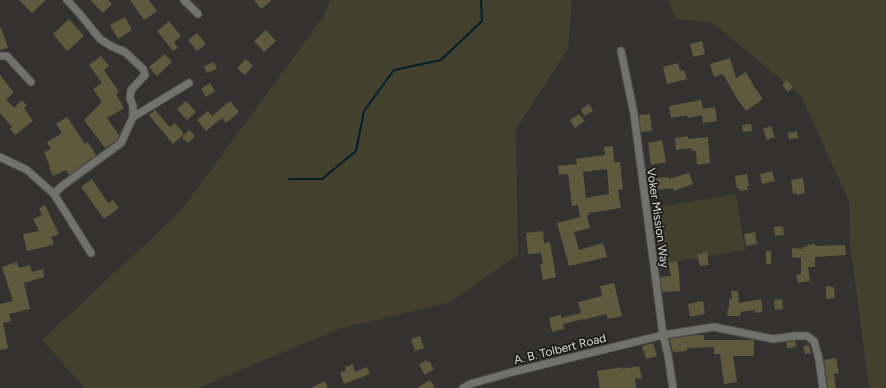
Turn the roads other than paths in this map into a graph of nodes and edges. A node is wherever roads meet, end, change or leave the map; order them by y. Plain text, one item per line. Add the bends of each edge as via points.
1 (67, 0) edge
2 (184, 0) edge
3 (198, 14) dead end
4 (621, 51) dead end
5 (0, 56) edge
6 (31, 82) dead end
7 (188, 83) dead end
8 (133, 117) junction
9 (0, 157) edge
10 (54, 194) junction
11 (91, 253) dead end
12 (663, 335) junction
13 (463, 388) edge
14 (672, 388) edge
15 (823, 388) edge

1 - 8 street via 100,39 125,52 143,69 145,75 131,90
2 - 3 street
4 - 12 street, Voker Mission Way via 634,114
5 - 6 street via 7,56
7 - 8 street
8 - 10 street via 121,143
9 - 10 street via 28,170
10 - 11 street
12 - 13 street, A. B. Tolbert Road via 509,373
12 - 14 street, Voker Mission Way
12 - 15 street, A. B. Tolbert Road via 714,327 773,339 807,336 814,341

